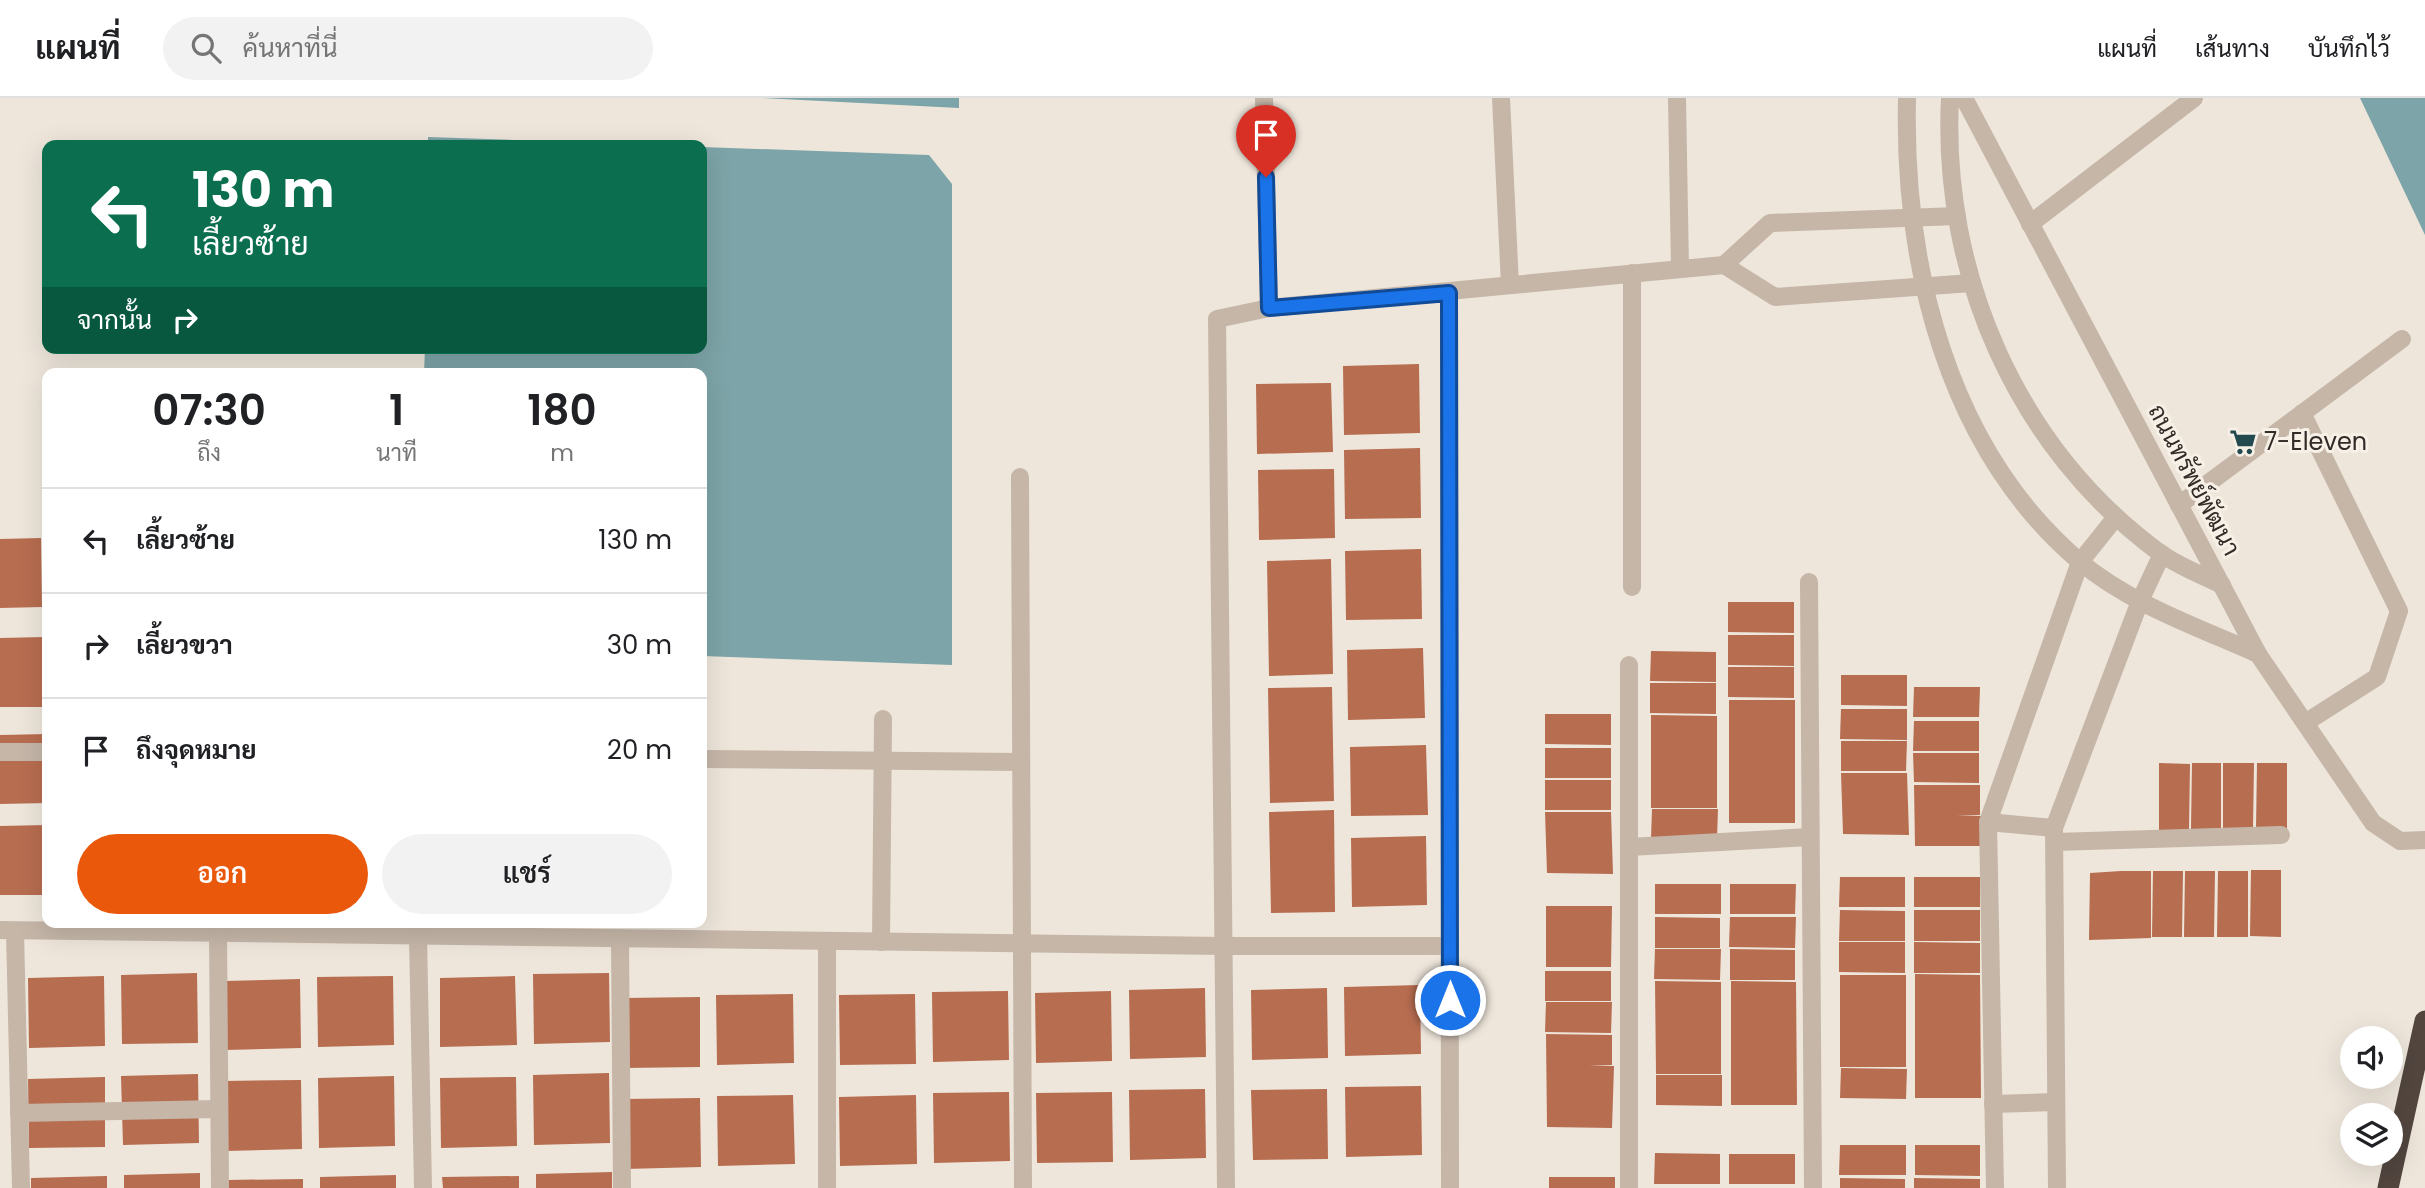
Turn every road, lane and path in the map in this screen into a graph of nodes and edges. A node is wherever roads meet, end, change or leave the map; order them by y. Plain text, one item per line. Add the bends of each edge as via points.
1 (1264, 98) edge
2 (1501, 98) edge
3 (1677, 98) edge
4 (1907, 98) edge
5 (1962, 98) edge
6 (2194, 98) edge
7 (1912, 216) junction
8 (1956, 216) junction
9 (2030, 224) junction
10 (1724, 265) junction
11 (1680, 269) junction
12 (1632, 274) junction
13 (1972, 283) junction
14 (1510, 285) junction
15 (1925, 288) junction
16 (1449, 293) junction
17 (1269, 308) junction
18 (2402, 339) dead end
19 (2302, 413) junction
20 (1020, 477) dead end
21 (2179, 505) junction
22 (2116, 517) junction
23 (2162, 554) junction
24 (2080, 562) junction
25 (1809, 582) dead end
26 (2222, 585) junction
27 (1632, 587) dead end
28 (2140, 601) junction
29 (2258, 654) junction
30 (1629, 665) dead end
31 (883, 719) dead end
32 (2305, 723) junction
33 (0, 752) edge
34 (42, 752) edge
35 (707, 759) edge
36 (883, 761) junction
37 (1020, 762) junction
38 (1988, 822) junction
39 (2055, 835) junction
40 (2281, 835) dead end
41 (1810, 837) junction
42 (2425, 840) edge
43 (1629, 847) junction
44 (60, 928) edge
45 (101, 928) edge
46 (280, 928) edge
47 (485, 929) edge
48 (7, 931) edge
49 (688, 931) edge
50 (218, 933) junction
51 (418, 936) junction
52 (620, 939) junction
53 (827, 941) junction
54 (881, 942) junction
55 (1021, 943) junction
56 (1224, 946) junction
57 (1449, 946) junction
58 (2425, 1021) edge
59 (2056, 1102) junction
60 (1993, 1104) junction
61 (219, 1109) junction
62 (19, 1113) junction
63 (21, 1188) edge
64 (220, 1188) edge
65 (423, 1188) edge
66 (622, 1188) edge
67 (827, 1188) edge
68 (1023, 1188) edge
69 (1226, 1188) edge
70 (1450, 1188) edge
71 (1629, 1188) edge
72 (1813, 1188) edge
73 (1995, 1188) edge
74 (2057, 1188) edge
75 (2388, 1188) edge

1 - 17 street
2 - 14 street
3 - 11 street
4 - 7 street via 1905,151
5 - 8 street via 1947,146
5 - 9 street, ถนนทรัพย์พัฒนา
6 - 9 street
7 - 8 street
7 - 10 street via 1770,223
7 - 15 street
8 - 13 street
9 - 21 street, ถนนทรัพย์พัฒนา
10 - 11 street
10 - 15 street via 1775,297
11 - 12 street
12 - 14 street
12 - 27 street
13 - 15 street
13 - 22 street via 2015,391 2045,439
14 - 16 street
15 - 24 street via 1948,368 1995,467 2026,508
16 - 17 street
16 - 57 street
17 - 56 street via 1217,319
18 - 19 street
19 - 21 street
19 - 32 street via 2399,611 2377,677
20 - 37 street
21 - 26 street, ถนนทรัพย์พัฒนา
22 - 23 street
22 - 24 street
23 - 26 street
23 - 28 street
24 - 28 street
24 - 38 street
25 - 41 street
26 - 29 street, ถนนทรัพย์พัฒนา
28 - 29 street
28 - 39 street
29 - 32 street, ถนนทรัพย์พัฒนา
30 - 43 street
31 - 36 street
32 - 42 street, ถนนทรัพย์พัฒนา via 2373,823 2400,841
33 - 34 street
35 - 36 street
36 - 37 street
36 - 54 street
37 - 55 street
38 - 39 street
38 - 60 street
39 - 40 street
39 - 59 street
41 - 43 street
41 - 72 street
43 - 71 street
44 - 48 street
45 - 50 street
46 - 50 street
46 - 51 street
47 - 51 street
47 - 52 street
48 - 62 street
49 - 52 street
49 - 53 street
50 - 61 street
51 - 65 street
52 - 66 street
53 - 54 street
53 - 67 street
54 - 55 street
55 - 56 street
55 - 68 street
56 - 57 street
56 - 69 street
57 - 70 street
58 - 75 highway
59 - 60 street
59 - 74 street
60 - 73 street
61 - 62 street
61 - 64 street
62 - 63 street

